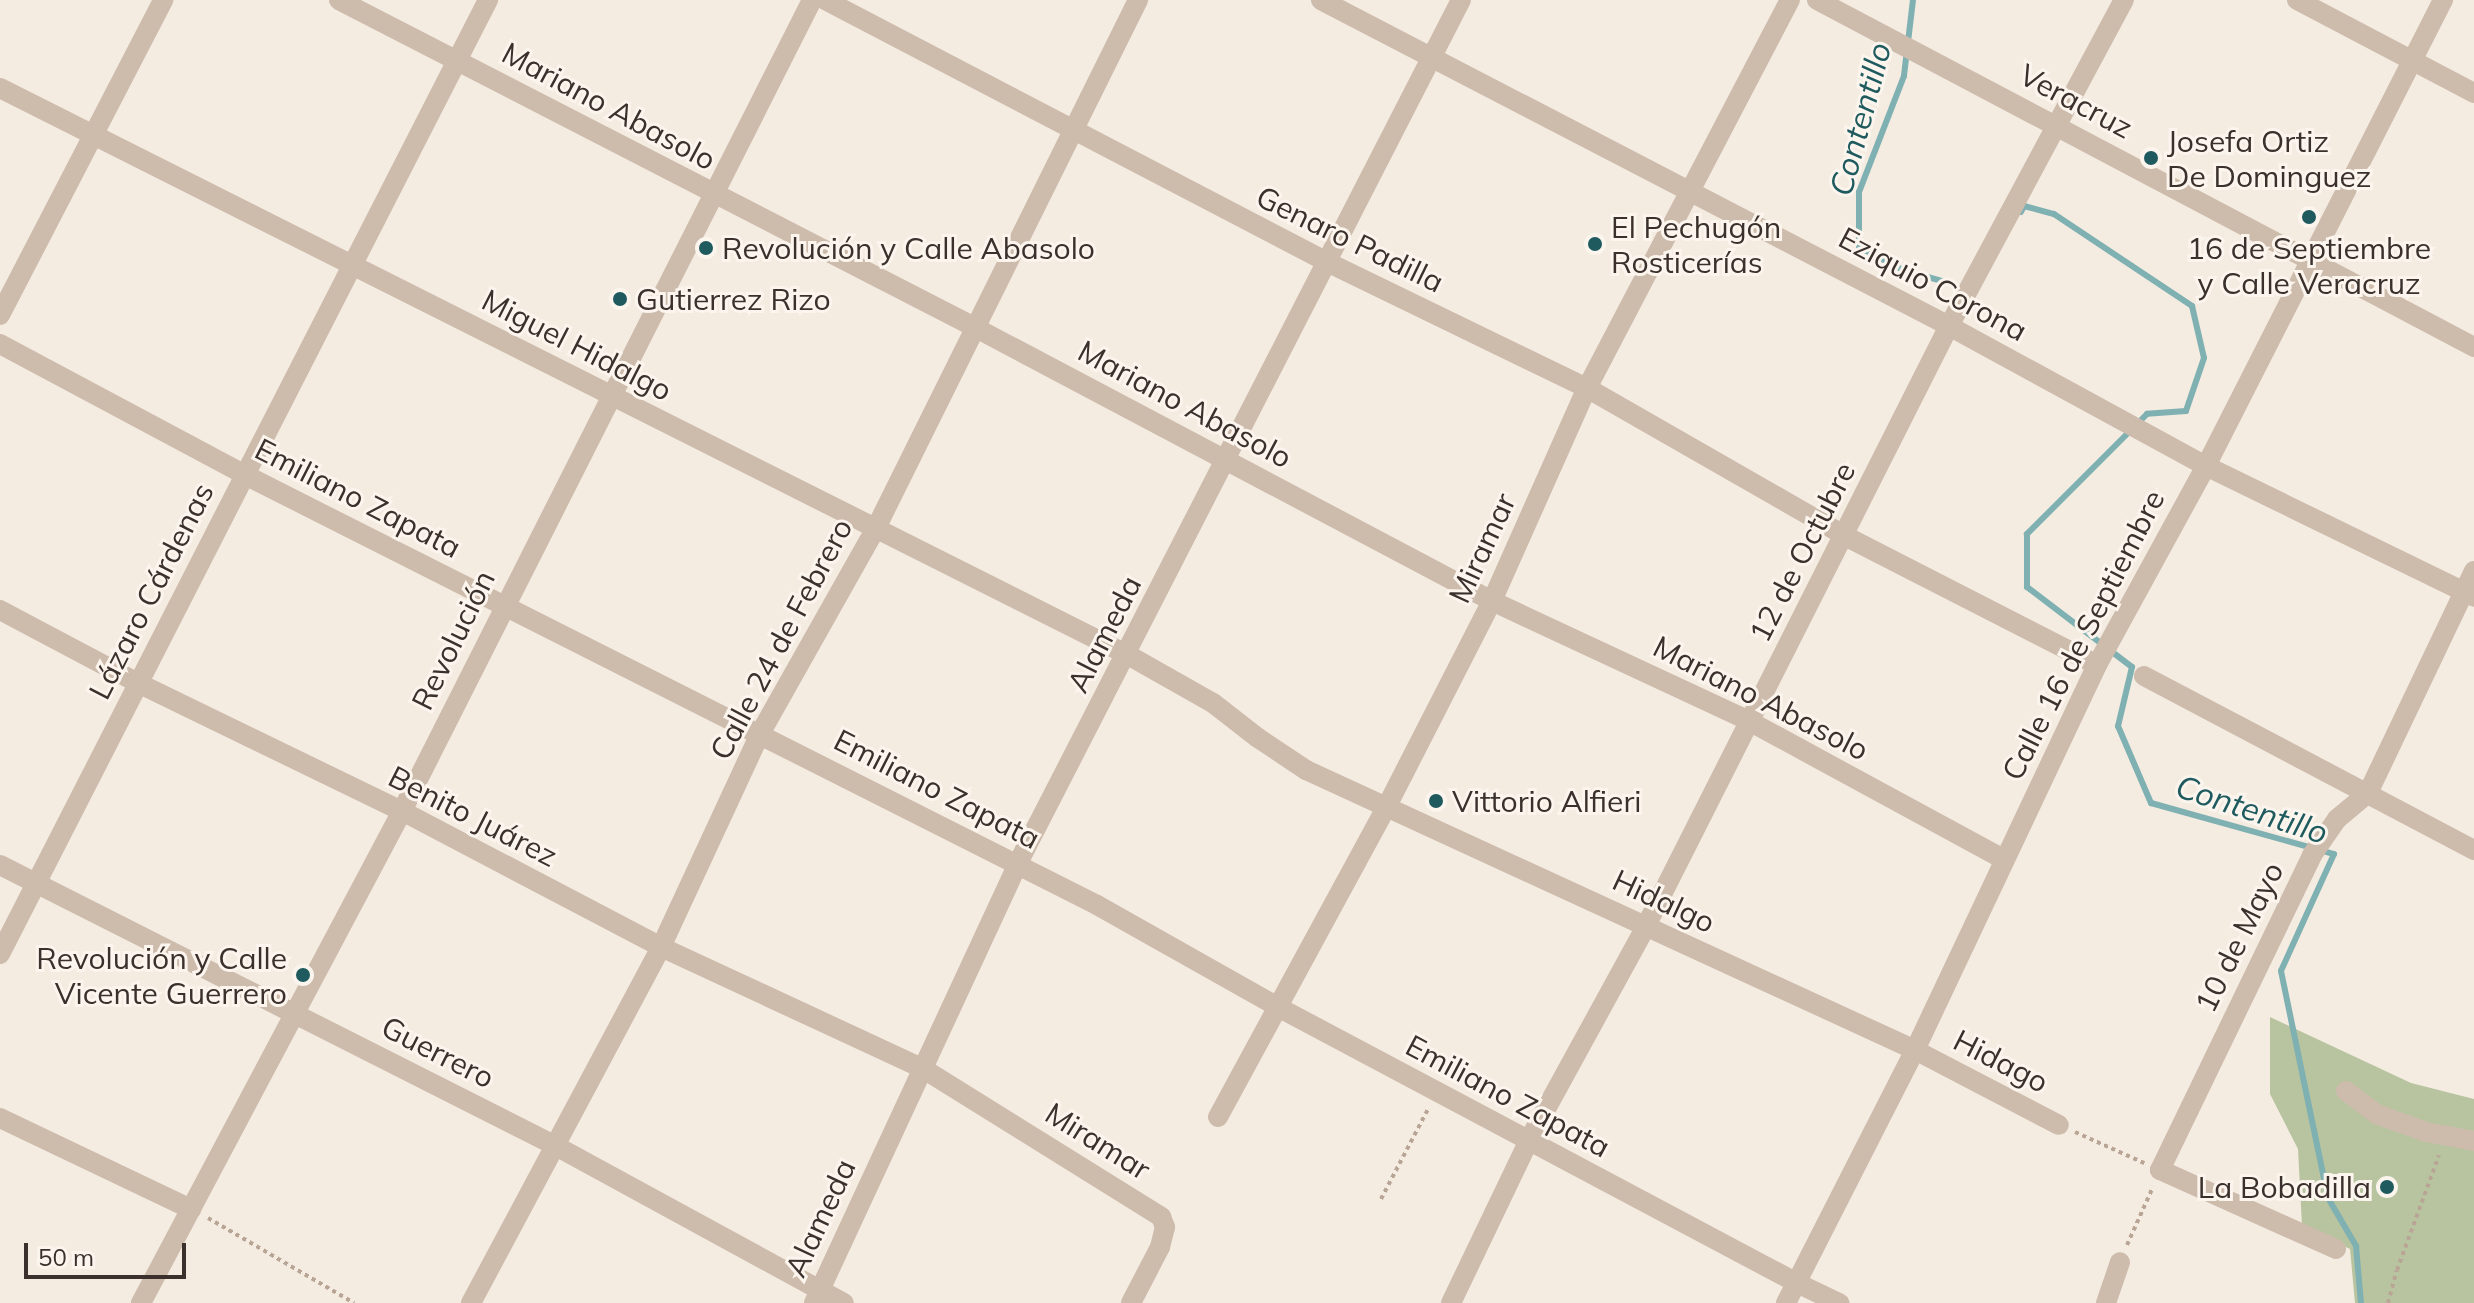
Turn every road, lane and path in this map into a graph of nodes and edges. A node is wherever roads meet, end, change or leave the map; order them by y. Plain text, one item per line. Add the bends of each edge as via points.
1 (163, 0) edge
2 (339, 0) edge
3 (488, 0) edge
4 (812, 0) edge
5 (825, 0) edge
6 (1138, 0) edge
7 (1321, 0) edge
8 (1461, 0) edge
9 (1790, 0) edge
10 (1817, 0) edge
11 (2124, 0) edge
12 (2297, 0) edge
13 (2443, 0) edge
14 (1433, 56) junction
15 (458, 61) junction
16 (2411, 61) junction
17 (0, 88) edge
18 (2474, 93) edge
19 (2057, 124) junction
20 (1073, 132) junction
21 (91, 134) junction
22 (1688, 191) junction
23 (714, 195) junction
24 (1325, 261) junction
25 (2310, 261) junction
26 (356, 265) junction
27 (0, 315) edge
28 (1949, 326) junction
29 (976, 328) junction
30 (0, 344) edge
31 (2474, 347) edge
32 (1587, 388) junction
33 (612, 396) junction
34 (1227, 460) junction
35 (2206, 466) junction
36 (243, 474) junction
37 (875, 530) junction
38 (1845, 536) junction
39 (2474, 571) edge
40 (2469, 594) edge
41 (1492, 601) junction
42 (503, 605) junction
43 (0, 610) edge
44 (1128, 655) junction
45 (2097, 665) junction
46 (2144, 676) dead end
47 (138, 683) junction
48 (1749, 721) junction
49 (761, 732) junction
50 (2368, 793) junction
51 (1387, 806) junction
52 (402, 811) junction
53 (2474, 850) edge
54 (2003, 859) junction
55 (0, 865) edge
56 (1017, 865) junction
57 (36, 884) junction
58 (1646, 926) junction
59 (661, 947) junction
60 (0, 954) edge
61 (1276, 1006) junction
62 (295, 1013) junction
63 (1915, 1050) junction
64 (922, 1068) junction
65 (2346, 1091) dead end
66 (1437, 1092) junction
67 (1218, 1117) dead end
68 (0, 1118) edge
69 (2059, 1125) joint
70 (1529, 1140) junction
71 (2474, 1141) edge
72 (554, 1145) junction
73 (2443, 1145) dead end
74 (2160, 1170) junction
75 (1381, 1199) dead end
76 (191, 1209) junction
77 (2336, 1249) dead end
78 (2120, 1262) joint
79 (1797, 1283) junction
80 (817, 1297) edge
81 (141, 1303) edge
82 (354, 1303) edge
83 (471, 1303) edge
84 (844, 1303) edge
85 (1131, 1303) edge
86 (1451, 1303) edge
87 (1786, 1303) edge
88 (1839, 1303) edge
89 (2106, 1303) edge
90 (2388, 1303) edge

1 - 21 street
2 - 15 street, Mariano Abasolo
3 - 15 street, Lázaro Cárdenas
4 - 23 street, Revolución
5 - 20 street, Genaro Padilla
6 - 20 street, Calle 24 de Febrero
7 - 14 street, Eziquio Corona
8 - 14 street, Alameda
9 - 22 street, Miramar
10 - 19 street, Veracruz
11 - 19 street, 12 de Octubre
12 - 16 street
13 - 16 street, Calle 16 de Septiembre
14 - 22 street, Eziquio Corona
14 - 24 street, Alameda
15 - 23 street, Mariano Abasolo
15 - 26 street, Lázaro Cárdenas
16 - 18 street
16 - 25 street, Calle 16 de Septiembre
17 - 21 street, Miguel Hidalgo
19 - 25 street, Veracruz
19 - 28 street, 12 de Octubre
20 - 24 street, Genaro Padilla
20 - 29 street, Calle 24 de Febrero
21 - 26 street, Miguel Hidalgo
21 - 27 street
22 - 28 street, Eziquio Corona
22 - 32 street, Miramar
23 - 29 street, Mariano Abasolo
23 - 33 street, Revolución
24 - 32 street, Genaro Padilla
24 - 34 street, Alameda
25 - 31 street, Veracruz
25 - 35 street, Calle 16 de Septiembre
26 - 33 street, Miguel Hidalgo
26 - 36 street, Lázaro Cárdenas
28 - 35 street, Eziquio Corona
28 - 38 street, 12 de Octubre
29 - 34 street, Mariano Abasolo
29 - 37 street, Calle 24 de Febrero
30 - 36 street, Emiliano Zapata
32 - 38 street, Genaro Padilla
32 - 41 street, Miramar
33 - 37 street, Miguel Hidalgo
33 - 42 street, Revolución
34 - 41 street, Mariano Abasolo
34 - 44 street, Alameda
35 - 40 street, Eziquio Corona
35 - 45 street, Calle 16 de Septiembre
36 - 42 street, Emiliano Zapata
36 - 47 street, Lázaro Cárdenas
37 - 44 street, Miguel Hidalgo
37 - 49 street, Calle 24 de Febrero
38 - 45 street, Genaro Padilla
38 - 48 street, 12 de Octubre
39 - 40 street, 10 de Mayo
40 - 50 street, 10 de Mayo
41 - 48 street, Mariano Abasolo
41 - 51 street, Miramar
42 - 49 street, Emiliano Zapata
42 - 52 street, Revolución
43 - 47 street, Benito Juárez
44 - 51 street, Hidalgo via 1213,703 1306,770
44 - 56 street, Alameda
45 - 54 street, Calle 16 de Septiembre
46 - 50 street
47 - 52 street, Benito Juárez
47 - 57 street, Lázaro Cárdenas
48 - 54 street, Mariano Abasolo
48 - 58 street, 12 de Octubre
49 - 56 street, Emiliano Zapata
49 - 59 street, Calle 24 de Febrero
50 - 53 street
50 - 74 street, 10 de Mayo via 2324,833
51 - 58 street, Hidalgo
51 - 61 street, Miramar
52 - 59 street, Benito Juárez
52 - 62 street, Revolución
54 - 63 street, Calle 16 de Septiembre
55 - 57 street, Guerrero
56 - 61 street, Emiliano Zapata
56 - 64 street, Alameda
57 - 60 street, Lázaro Cárdenas
57 - 62 street, Guerrero
58 - 63 street, Hidalgo
58 - 70 street, 12 de Octubre
59 - 64 street, Benito Juárez
59 - 72 street, Calle 24 de Febrero
61 - 66 street, Emiliano Zapata
61 - 67 street, Miramar
62 - 72 street, Guerrero
62 - 76 street, Revolución
63 - 69 street, Hidago
63 - 79 street, Calle 16 de Septiembre
64 - 80 street, Alameda
64 - 85 street, Miramar via 1161,1217 1165,1227 1160,1247
65 - 71 street via 2376,1114 2426,1132
66 - 70 street, Emiliano Zapata
66 - 75 path
68 - 76 street
69 - 74 path
70 - 79 street, Emiliano Zapata
70 - 86 street, 12 de Octubre
72 - 80 street, Guerrero
72 - 83 street, Calle 24 de Febrero
73 - 90 path
74 - 77 street
74 - 78 path
76 - 81 street, Revolución
76 - 82 path
78 - 89 street
79 - 87 street, Calle 16 de Septiembre
79 - 88 street, Emiliano Zapata
80 - 84 street, Guerrero

